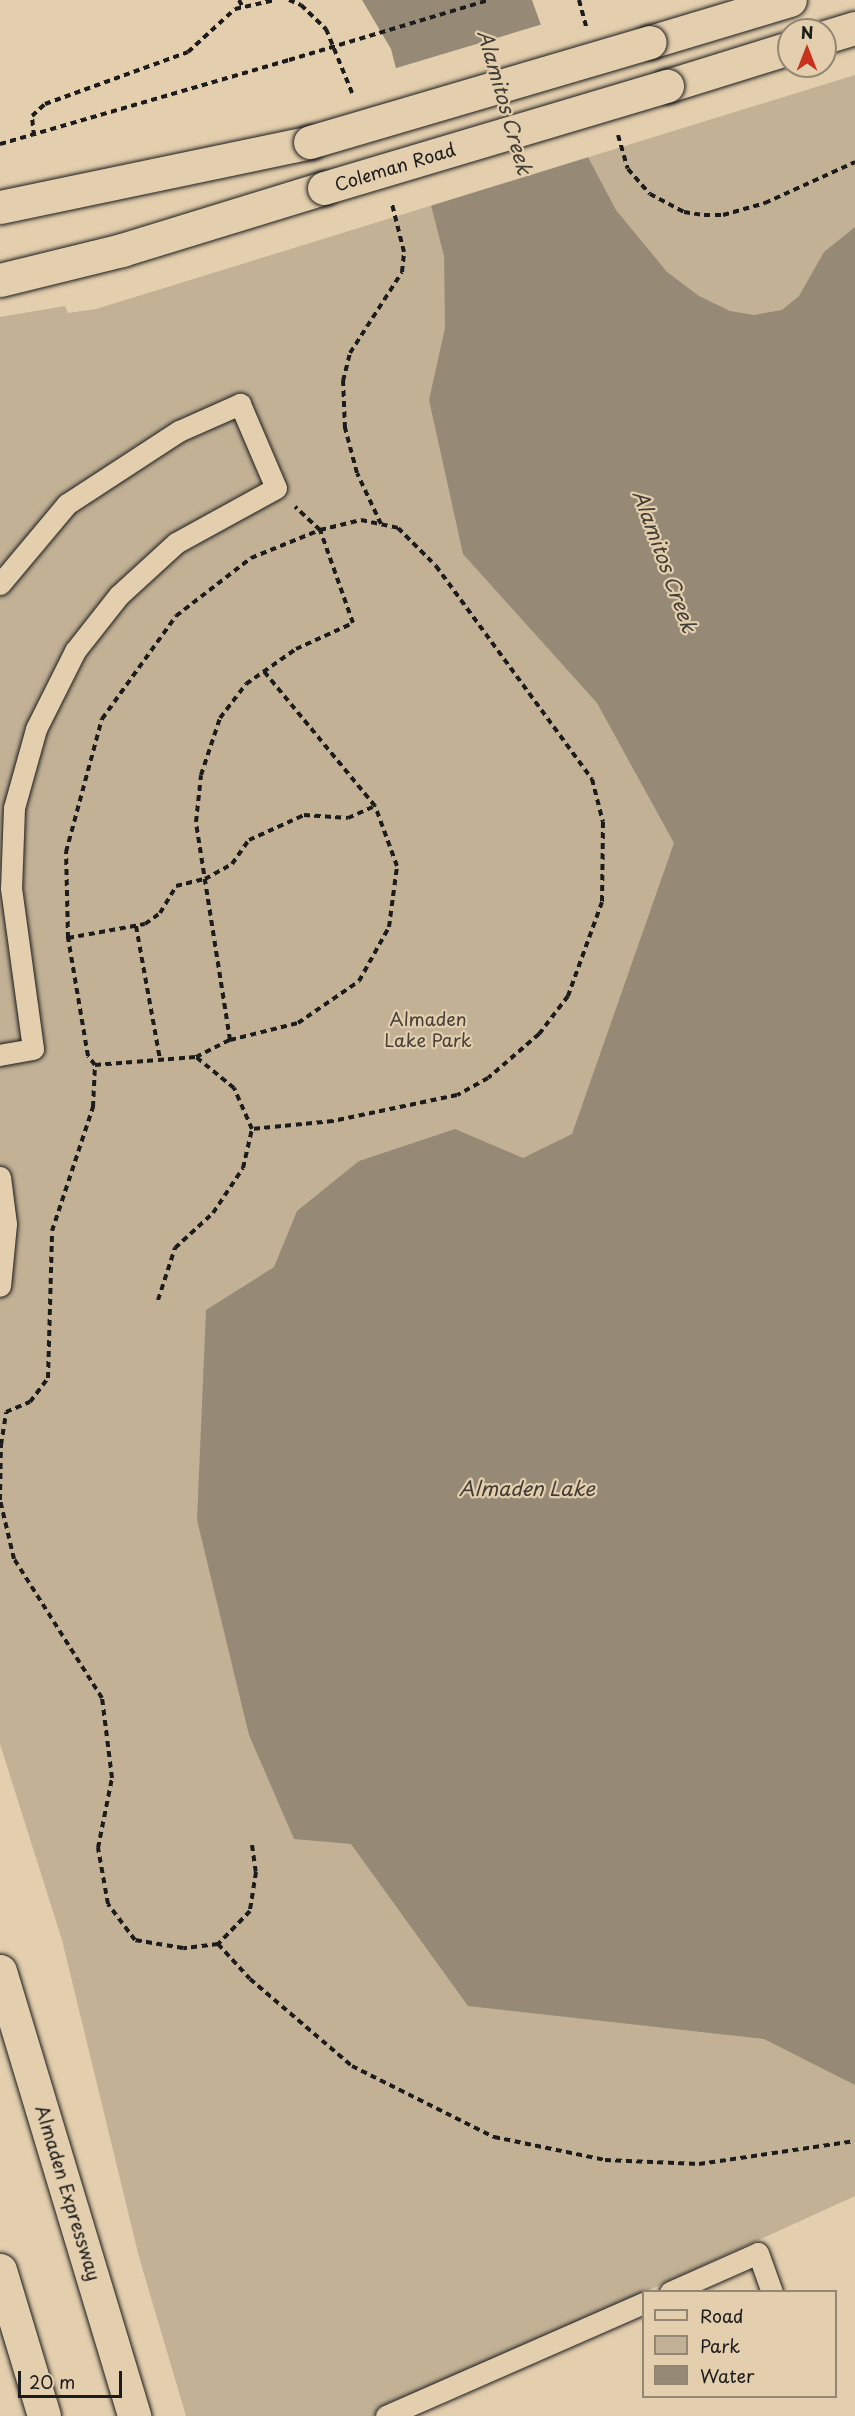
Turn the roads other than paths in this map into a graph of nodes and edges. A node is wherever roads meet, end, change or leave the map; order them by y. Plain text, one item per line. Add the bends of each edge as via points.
1 (790, 0) edge
2 (855, 28) edge
3 (837, 33) edge
4 (777, 52) edge
5 (0, 207) edge
6 (0, 279) edge
7 (0, 584) edge
8 (0, 1055) edge
9 (0, 1177) edge
10 (0, 1286) edge
11 (0, 1971) edge
12 (0, 2270) edge
13 (675, 2290) edge
14 (771, 2290) edge
15 (642, 2304) edge
16 (44, 2416) edge
17 (134, 2416) edge
18 (386, 2416) edge

1 - 5 street, bridge via 310,142
2 - 3 street
4 - 6 street, Coleman Road, bridge via 122,250
7 - 8 lane via 67,504 179,431 240,404 276,488 176,543 119,595 75,651 36,729 14,808 11,888 33,1049
9 - 10 lane via 6,1224
11 - 17 street, Almaden Expressway
12 - 16 street
13 - 14 lane via 758,2253
15 - 18 lane

